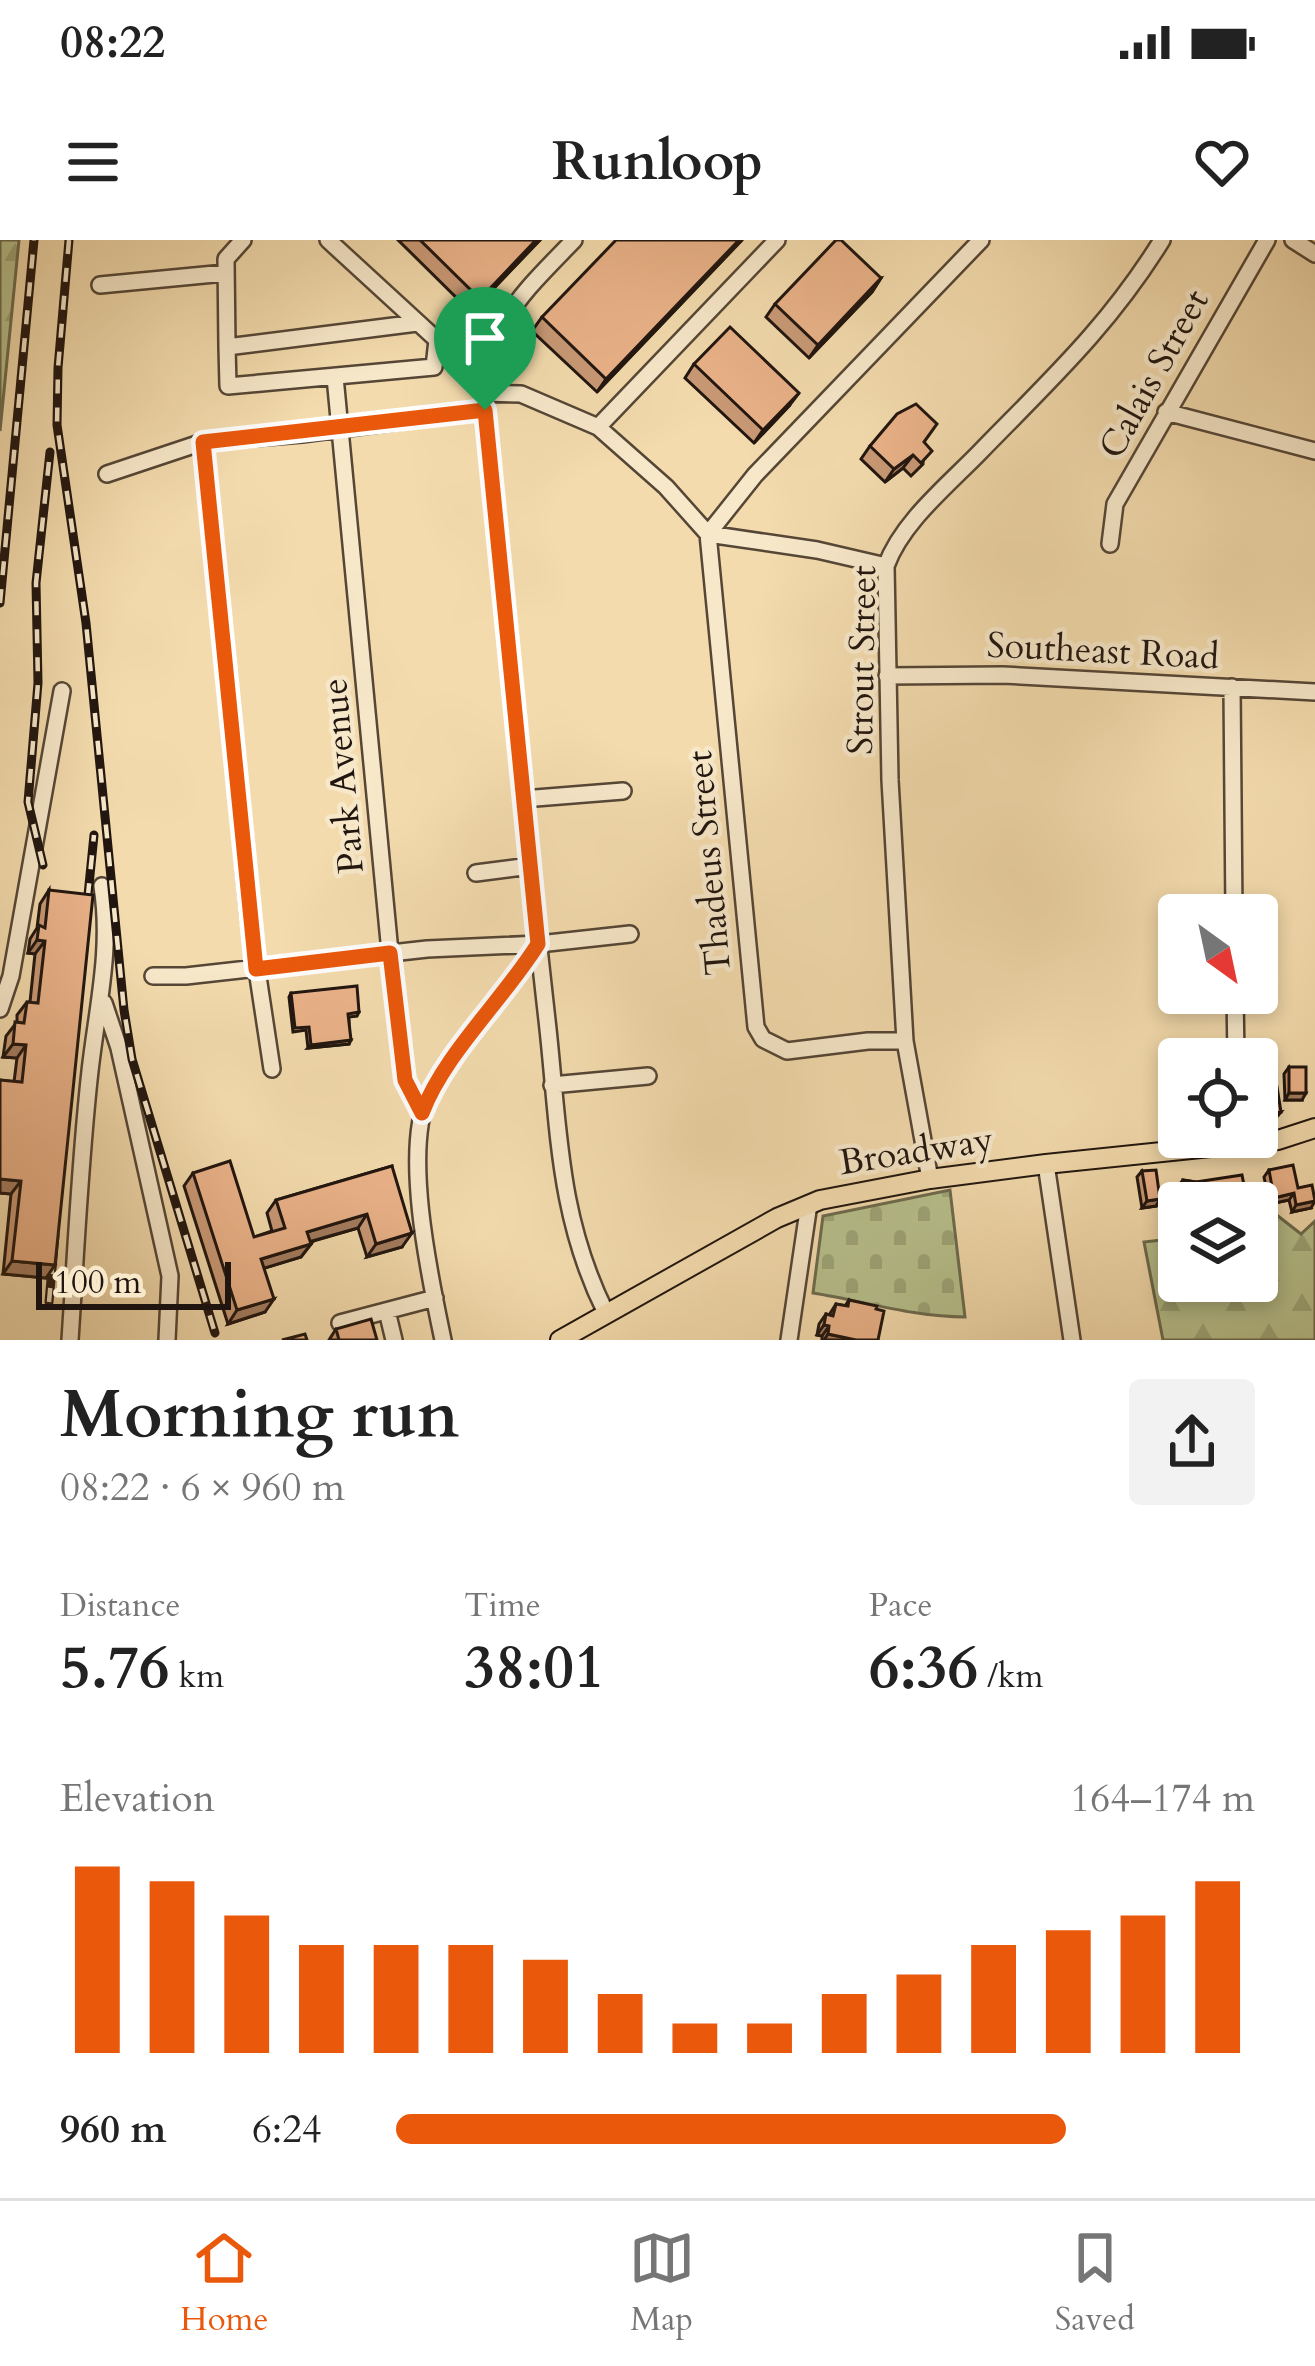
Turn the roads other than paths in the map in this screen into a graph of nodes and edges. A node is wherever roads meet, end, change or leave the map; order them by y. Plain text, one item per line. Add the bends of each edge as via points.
1 (243, 240) edge
2 (328, 240) edge
3 (574, 240) edge
4 (777, 240) edge
5 (981, 240) edge
6 (1162, 240) edge
7 (1267, 240) edge
8 (1293, 240) edge
9 (1315, 254) edge
10 (225, 273) junction
11 (100, 285) dead end
12 (416, 323) junction
13 (437, 340) junction
14 (226, 347) junction
15 (490, 353) junction
16 (335, 376) junction
17 (485, 402) junction
18 (1166, 412) junction
19 (598, 427) junction
20 (338, 429) junction
21 (203, 442) junction
22 (1315, 451) edge
23 (107, 474) dead end
24 (708, 534) junction
25 (1110, 544) dead end
26 (886, 566) junction
27 (887, 676) junction
28 (1232, 687) junction
29 (62, 692) dead end
30 (1315, 692) edge
31 (623, 791) dead end
32 (523, 799) junction
33 (530, 866) junction
34 (476, 872) dead end
35 (102, 886) dead end
36 (1234, 894) edge
37 (631, 934) dead end
38 (538, 944) junction
39 (390, 953) junction
40 (256, 969) junction
41 (153, 976) dead end
42 (103, 1000) junction
43 (0, 1009) edge
44 (905, 1041) junction
45 (272, 1069) dead end
46 (647, 1076) dead end
47 (553, 1085) junction
48 (422, 1113) junction
49 (1315, 1128) edge
50 (1278, 1140) edge
51 (1158, 1151) edge
52 (1046, 1164) junction
53 (930, 1180) junction
54 (809, 1204) junction
55 (435, 1298) junction
56 (387, 1310) junction
57 (606, 1313) junction
58 (340, 1323) edge
59 (70, 1340) edge
60 (167, 1340) edge
61 (394, 1340) edge
62 (443, 1340) edge
63 (560, 1340) edge
64 (788, 1340) edge
65 (1072, 1340) edge

1 - 10 street
2 - 12 street
3 - 15 street via 516,300
4 - 19 street
5 - 24 street
6 - 26 street, Strout Street via 1109,319 925,510
7 - 18 street, Calais Street
8 - 9 street
10 - 11 street
10 - 14 street
12 - 13 street
12 - 14 street
13 - 15 street
13 - 16 street via 434,367
14 - 16 street via 229,386
15 - 17 street
16 - 20 street, Park Avenue
17 - 19 street via 520,394
17 - 20 street
17 - 32 street
18 - 22 street
18 - 25 street, Calais Street via 1115,504
19 - 24 street
20 - 21 street
20 - 39 street, Park Avenue
21 - 23 street
21 - 40 street
24 - 26 street
24 - 44 street, Thadeus Street via 755,1028 787,1051
26 - 27 street, Strout Street
27 - 28 street, Southeast Road
27 - 44 street, Strout Street
28 - 30 street, Southeast Road
28 - 36 street
29 - 43 street
31 - 32 street
32 - 33 street
33 - 34 street
33 - 38 street
35 - 42 street
37 - 38 street
38 - 39 street
38 - 47 street
38 - 48 street via 456,1052
39 - 40 street
39 - 48 street, Park Avenue via 405,1080
40 - 41 street
40 - 45 street
42 - 59 street via 90,1066
42 - 60 street via 170,1276
44 - 53 street, Strout Street
46 - 47 street
47 - 57 street via 568,1214
48 - 55 street via 417,1171
49 - 50 main road, Broadway
51 - 52 main road, Broadway
52 - 53 main road, Broadway
52 - 65 street
53 - 54 main road, Broadway
54 - 57 main road, Broadway
54 - 64 street
55 - 56 street
55 - 62 street
56 - 58 street
56 - 61 street
57 - 63 main road, Broadway

